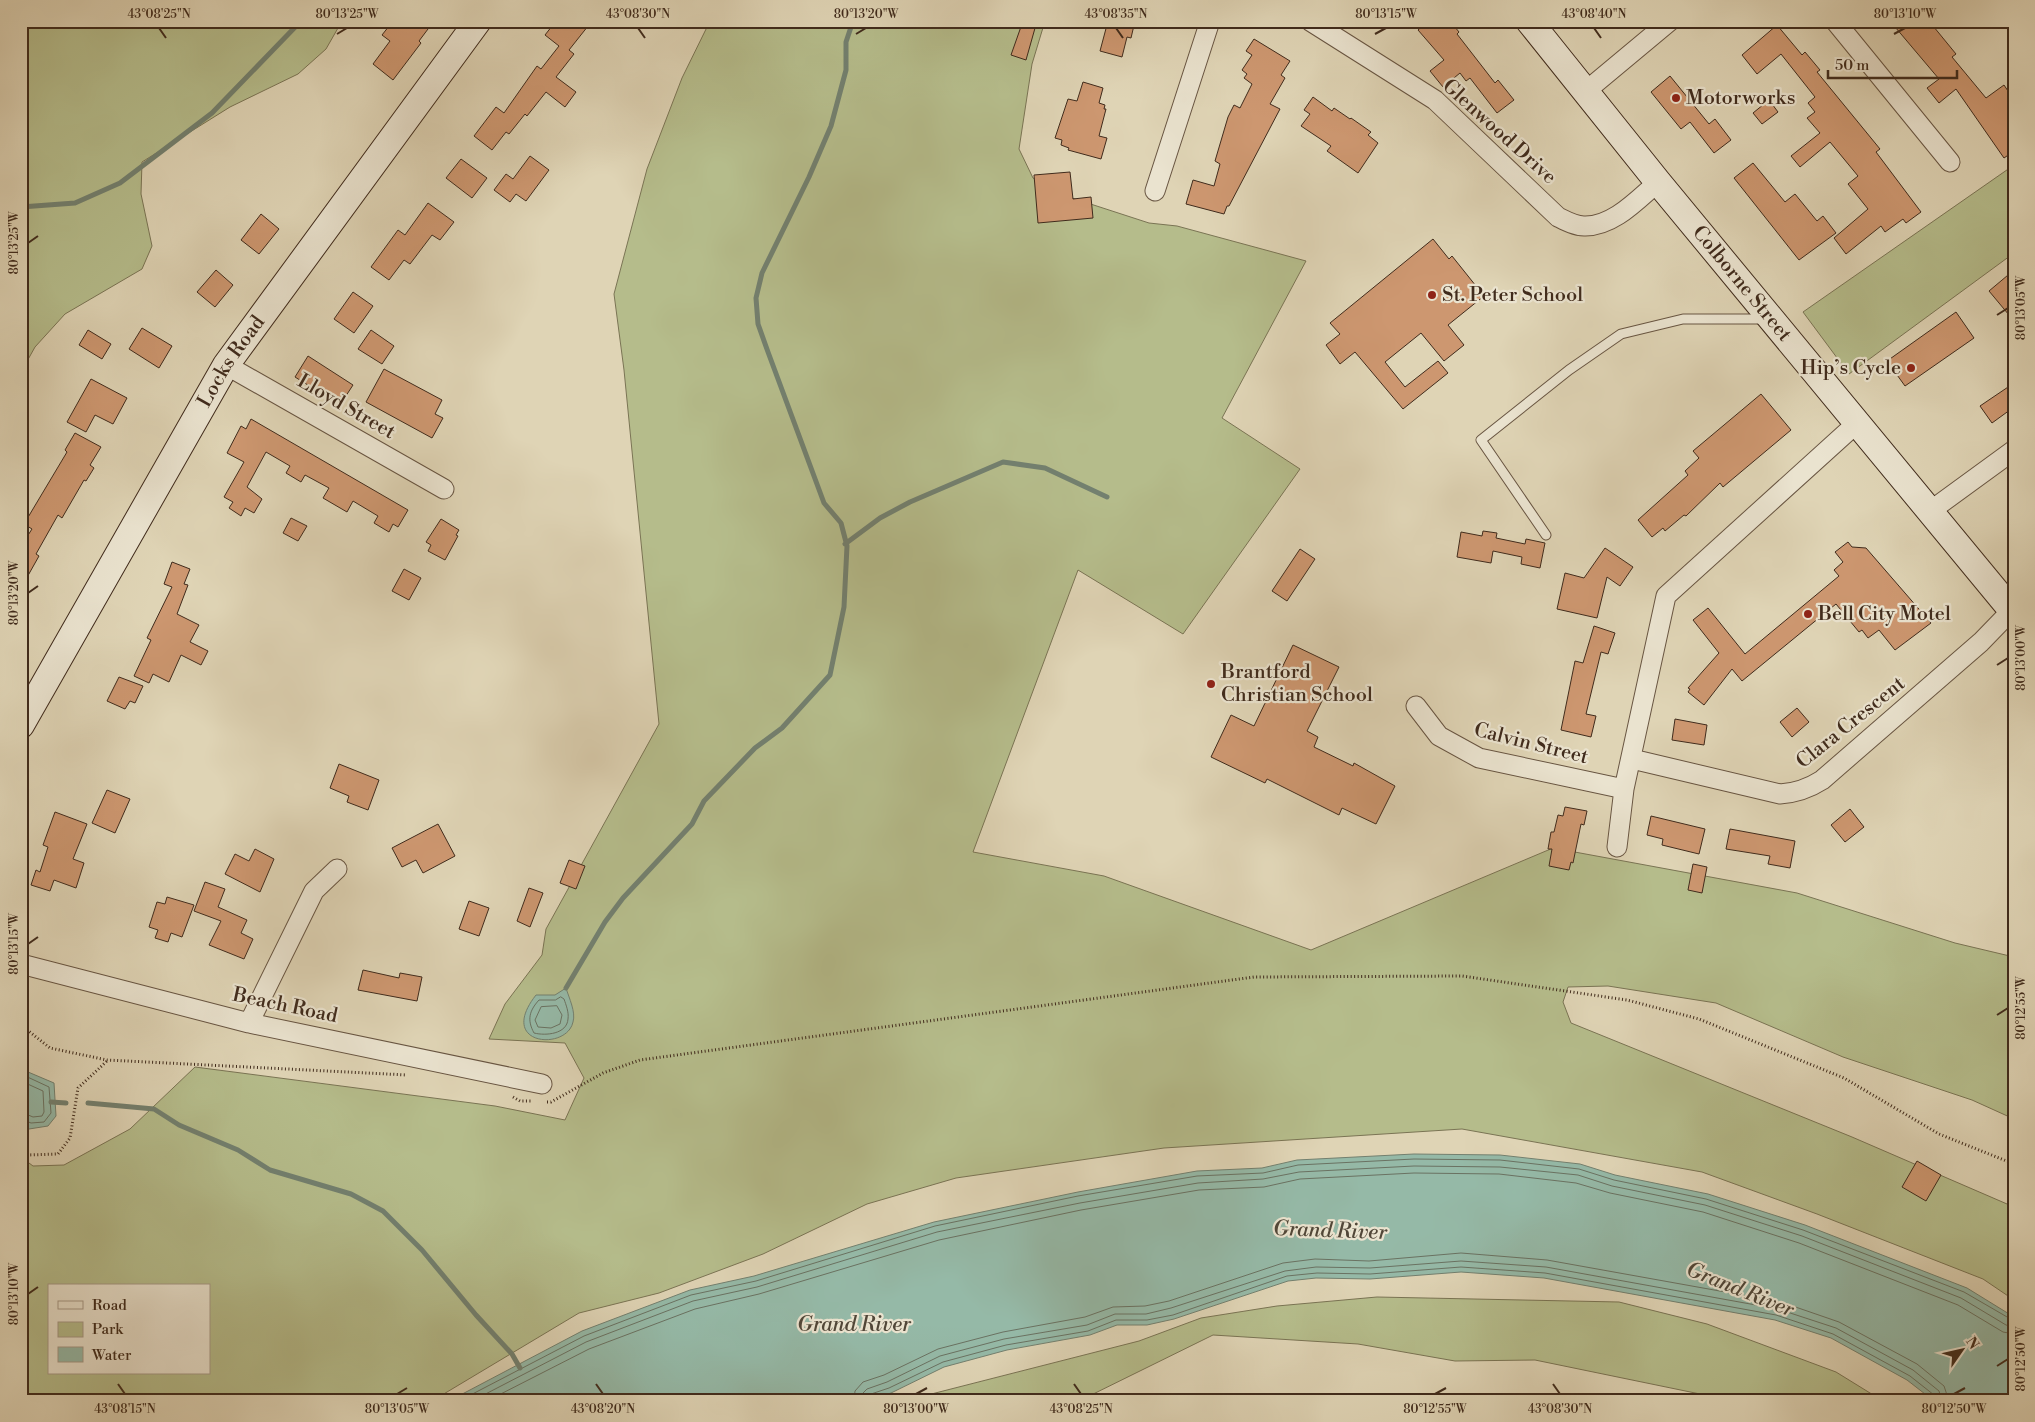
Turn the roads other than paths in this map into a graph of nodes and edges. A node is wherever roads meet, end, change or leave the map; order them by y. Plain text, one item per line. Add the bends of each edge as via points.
1 (478, 21) edge
2 (1210, 21) edge
3 (1310, 21) edge
4 (1529, 21) edge
5 (1670, 21) edge
6 (1835, 21) edge
7 (1586, 91) junction
8 (1950, 162) dead end
9 (1658, 182) junction
10 (1155, 191) dead end
11 (1772, 320) junction
12 (226, 365) junction
13 (1857, 423) junction
14 (2014, 450) edge
15 (444, 489) dead end
16 (1929, 512) junction
17 (1546, 535) dead end
18 (2013, 612) edge
19 (1416, 706) dead end
20 (21, 725) edge
21 (1632, 759) junction
22 (1624, 789) junction
23 (1617, 847) dead end
24 (337, 869) dead end
25 (21, 964) edge
26 (249, 1023) junction
27 (543, 1093) road end

1 - 12 street, Locks Road
2 - 10 street
3 - 9 street, Glenwood Drive via 1434,100 1558,217 1573,224 1601,223 1622,212
4 - 7 street, Colborne Street
5 - 7 street
6 - 8 street
7 - 9 street, Colborne Street
9 - 11 street, Colborne Street
11 - 13 street, Colborne Street
11 - 17 lane via 1683,319 1621,334 1568,370 1481,440
12 - 15 street, Lloyd Street
12 - 20 street, Locks Road
13 - 16 street, Colborne Street
13 - 21 street via 1666,596
14 - 16 street
16 - 18 street, Colborne Street
18 - 21 street, Clara Crescent via 1974,649 1809,788 1780,794
19 - 22 street, Calvin Street via 1439,736 1479,758
21 - 22 street
22 - 23 street
24 - 26 street via 314,891
25 - 26 street, Beach Road
26 - 27 street, Beach Road

